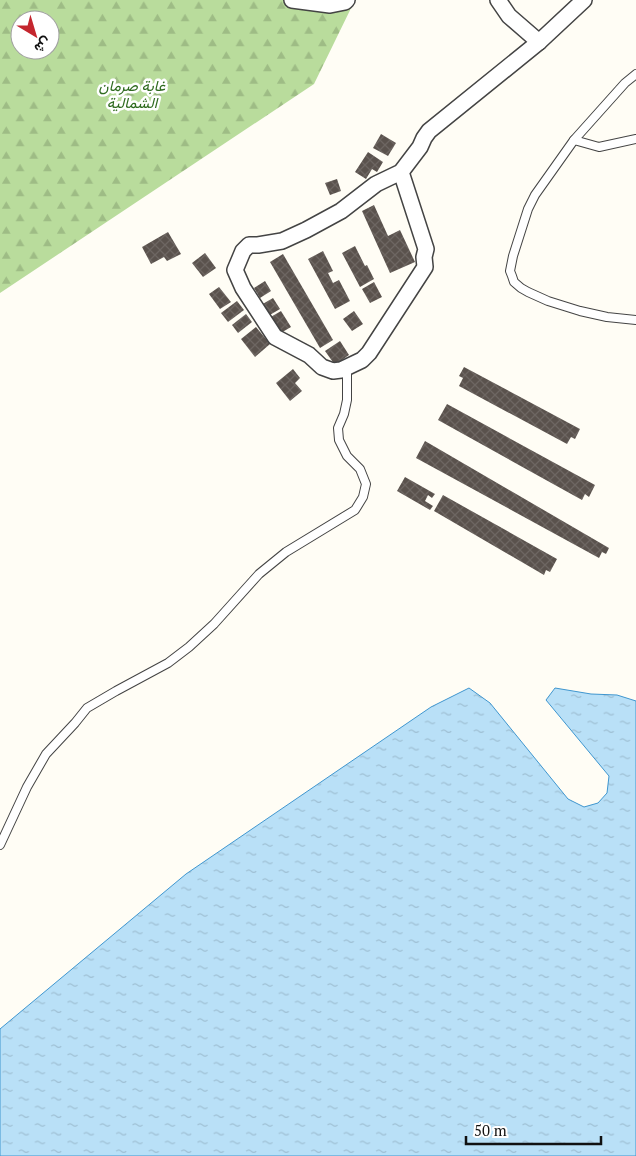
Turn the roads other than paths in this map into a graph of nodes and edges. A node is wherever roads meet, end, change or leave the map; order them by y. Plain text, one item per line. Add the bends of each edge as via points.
1 (292, 0) edge
2 (347, 0) edge
3 (498, 0) edge
4 (584, 0) edge
5 (539, 42) junction
6 (636, 74) edge
7 (636, 139) edge
8 (574, 140) junction
9 (401, 172) junction
10 (636, 320) edge
11 (347, 367) junction
12 (0, 845) edge

1 - 2 street via 330,5
3 - 5 street via 508,16
4 - 5 street
5 - 9 street via 429,131
6 - 8 lane
7 - 8 lane via 599,147
8 - 10 lane via 528,209 510,270 514,282 528,292 580,311
9 - 11 street via 426,249 426,267 369,353
9 - 11 street via 376,184 341,211 306,230 282,241 249,245 242,251 235,270 243,288 276,337 322,367 333,371
11 - 12 lane via 347,400 338,428 339,440 347,456 360,469 366,484 364,497 355,510 286,552 258,574 189,648 87,708 46,754 27,786

